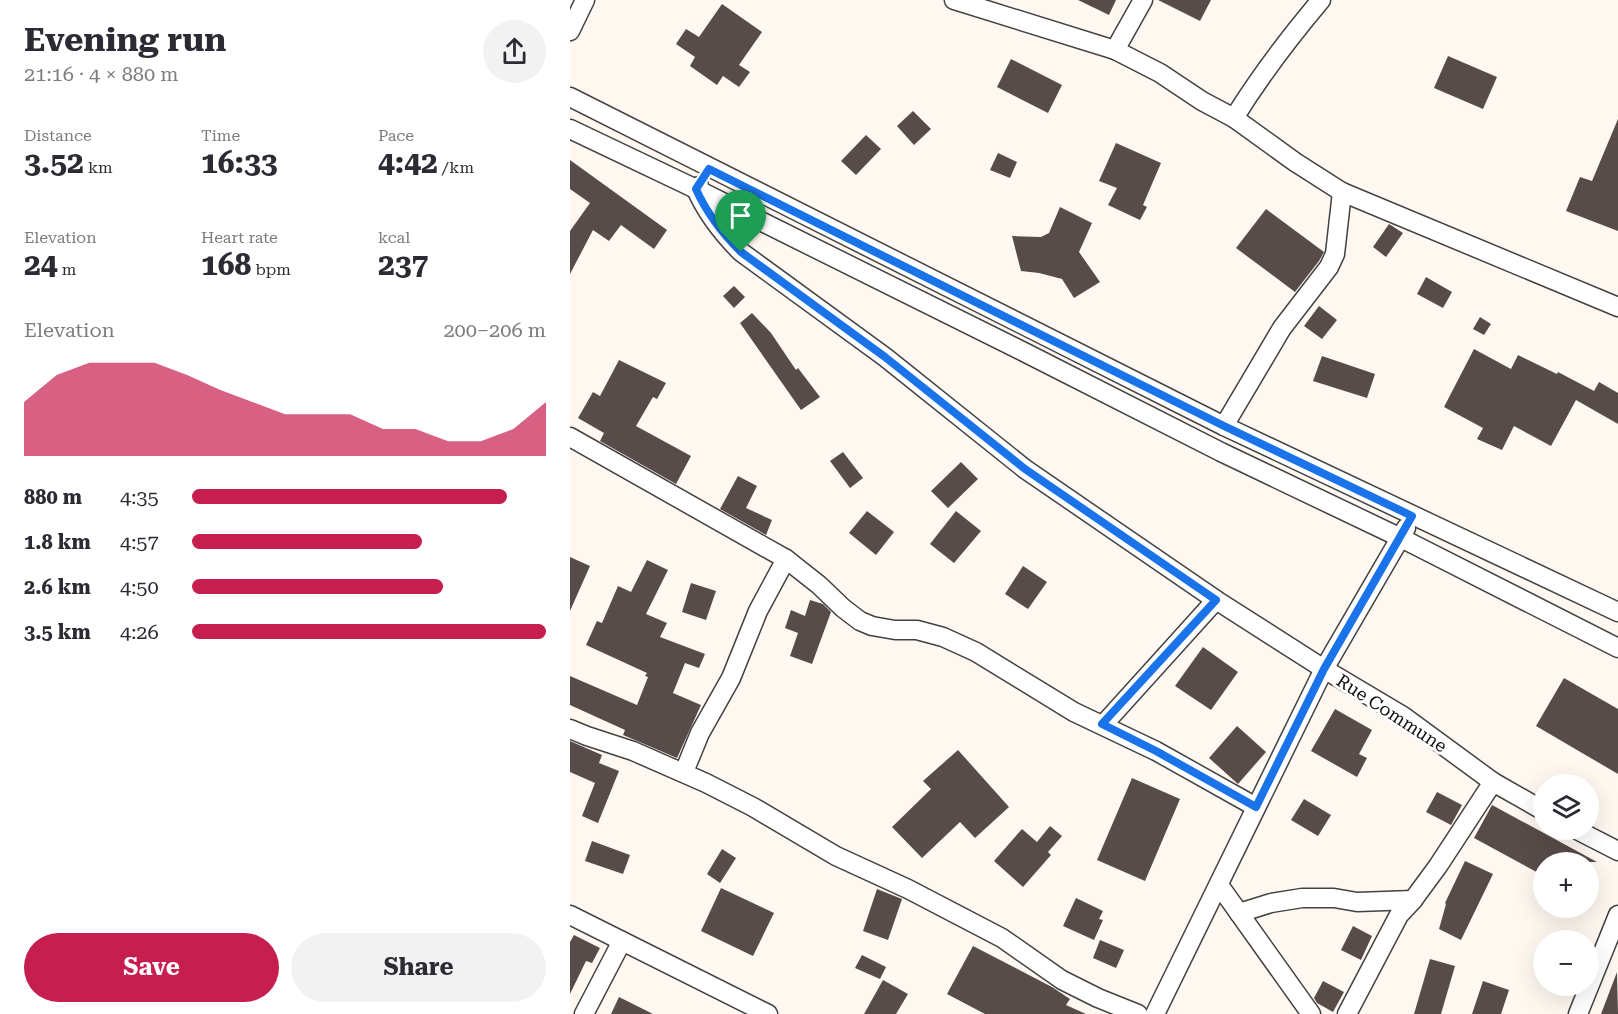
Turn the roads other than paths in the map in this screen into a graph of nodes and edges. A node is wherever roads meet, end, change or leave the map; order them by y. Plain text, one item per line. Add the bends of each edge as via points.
1 (585, 0) edge
2 (954, 0) edge
3 (1143, 0) edge
4 (1321, 0) edge
5 (982, 5) edge
6 (570, 31) edge
7 (1115, 50) junction
8 (570, 97) edge
9 (1234, 118) junction
10 (570, 129) edge
11 (709, 169) junction
12 (696, 189) junction
13 (1342, 192) junction
14 (1618, 307) edge
15 (1035, 330) junction
16 (1024, 352) junction
17 (1224, 426) junction
18 (570, 437) edge
19 (1412, 516) junction
20 (1401, 538) junction
21 (786, 559) junction
22 (1216, 600) junction
23 (1618, 612) edge
24 (1617, 646) edge
25 (1324, 669) junction
26 (1102, 724) junction
27 (570, 729) edge
28 (684, 772) junction
29 (1493, 782) junction
30 (1533, 805) edge
31 (1256, 807) junction
32 (1597, 840) edge
33 (1618, 851) edge
34 (1219, 885) junction
35 (1413, 900) junction
36 (1239, 913) junction
37 (570, 915) edge
38 (1618, 915) edge
39 (622, 941) junction
40 (584, 1014) edge
41 (768, 1014) edge
42 (1138, 1014) edge
43 (1155, 1014) edge
44 (1311, 1014) edge
45 (1347, 1014) edge
46 (1578, 1014) edge

1 - 6 street
2 - 5 street
3 - 7 street
4 - 9 street via 1283,45
5 - 7 street
7 - 9 street
8 - 11 street
9 - 13 street
10 - 12 street
11 - 12 street
11 - 15 street
12 - 16 street
12 - 22 street, Rue Commune via 704,208 741,252 885,357 1025,469
13 - 14 street
13 - 17 street via 1339,234 1332,261 1282,328
15 - 16 street
15 - 17 street
16 - 20 street
17 - 19 street
18 - 21 street
19 - 20 street
19 - 23 street
20 - 24 street
20 - 25 street
21 - 26 street via 860,621 943,637
21 - 28 street
22 - 25 street, Rue Commune
22 - 26 street
25 - 29 street, Rue Commune via 1403,716
25 - 31 street
26 - 31 street
27 - 28 street
28 - 42 street via 836,856 1002,938 1062,980
29 - 30 street, Rue Commune
29 - 35 street
31 - 34 street
32 - 33 street
34 - 36 street
34 - 43 street
35 - 36 street via 1302,898
35 - 45 street via 1399,915
36 - 44 street
37 - 39 street
38 - 46 street
39 - 40 street
39 - 41 street

